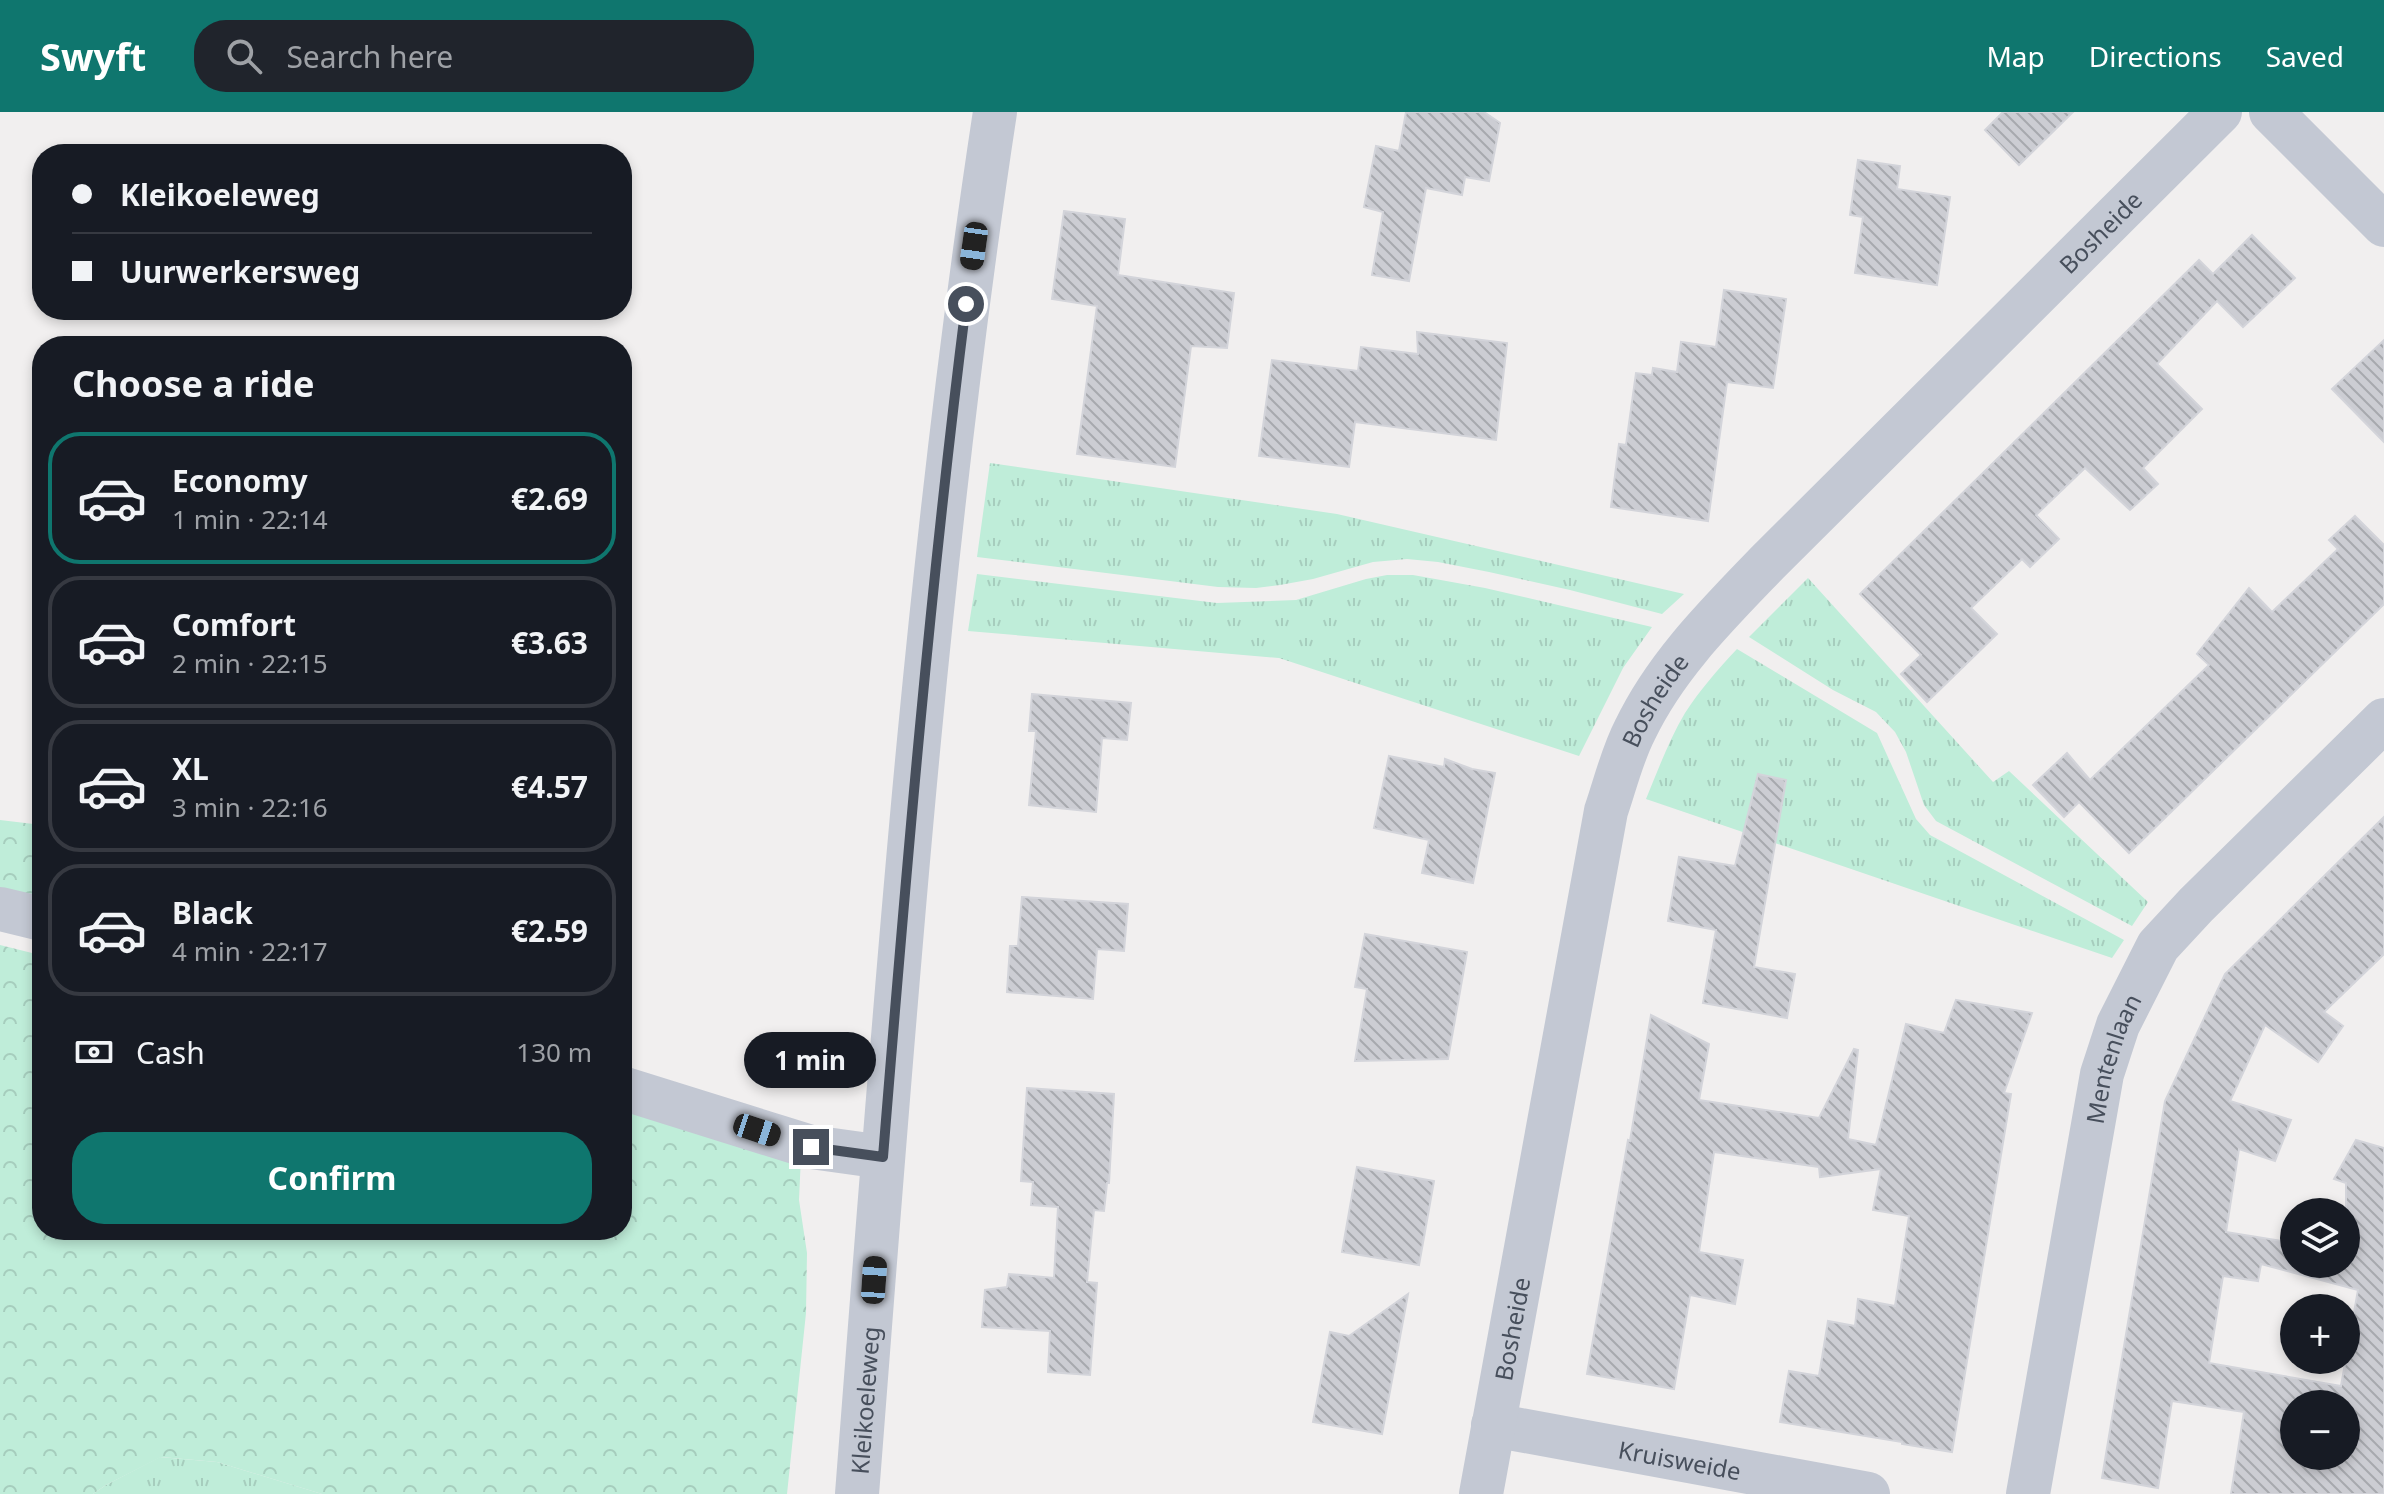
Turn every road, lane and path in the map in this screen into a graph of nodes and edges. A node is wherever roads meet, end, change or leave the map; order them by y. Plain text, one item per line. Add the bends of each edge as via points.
1 (995, 112) edge
2 (2220, 112) edge
3 (2271, 112) edge
4 (2384, 225) edge
5 (2384, 720) edge
6 (0, 909) edge
7 (32, 917) edge
8 (632, 1091) edge
9 (883, 1157) junction
10 (1493, 1425) junction
11 (857, 1494) edge
12 (1481, 1494) edge
13 (1868, 1494) edge
14 (2028, 1494) edge

1 - 9 street, Kleikoeleweg via 941,518
2 - 10 street, Bosheide via 1708,624 1660,685 1634,732 1606,811
3 - 4 street
5 - 14 street, Mentenlaan via 2158,946 2123,1014 2102,1074
6 - 7 street
8 - 9 street via 811,1147
9 - 11 street, Kleikoeleweg
10 - 12 street, Bosheide
10 - 13 street, Kruisweide

